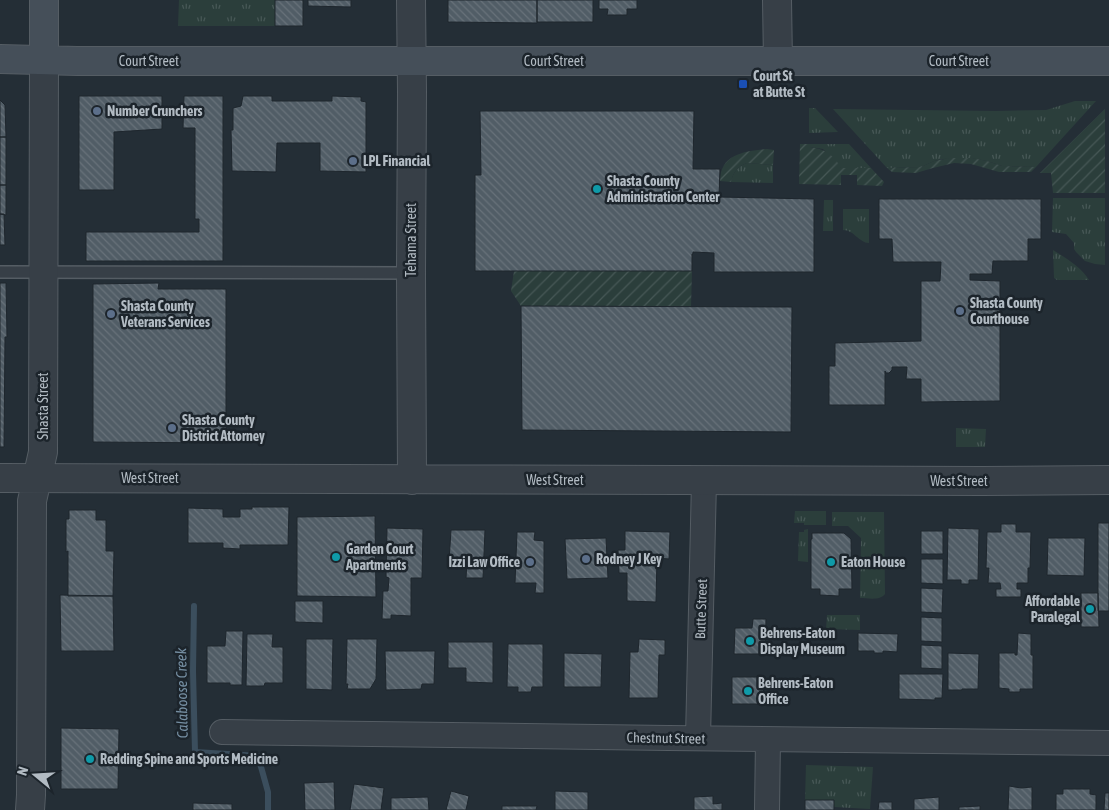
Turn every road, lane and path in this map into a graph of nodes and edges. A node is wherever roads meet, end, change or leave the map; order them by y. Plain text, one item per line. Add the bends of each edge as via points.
1 (44, 0) edge
2 (411, 0) edge
3 (777, 0) edge
4 (0, 59) edge
5 (44, 60) junction
6 (412, 61) junction
7 (1109, 61) edge
8 (778, 62) junction
9 (0, 272) edge
10 (44, 272) junction
11 (411, 273) junction
12 (0, 478) edge
13 (38, 478) junction
14 (412, 480) junction
15 (1109, 480) edge
16 (704, 481) junction
17 (222, 732) dead end
18 (698, 738) junction
19 (768, 740) junction
20 (1109, 743) edge
21 (30, 810) edge
22 (767, 810) edge

1 - 5 main road, Shasta Street
2 - 6 street, Tehama Street
3 - 8 street
4 - 5 main road, Court Street
5 - 6 main road, Court Street
5 - 10 street, Shasta Street
6 - 8 main road, Court Street
6 - 11 street, Tehama Street
7 - 8 main road, Court Street
9 - 10 lane
10 - 11 lane
10 - 13 street, Shasta Street via 43,452
11 - 14 street, Tehama Street
12 - 13 street, West Street
13 - 14 street, West Street
13 - 21 street, Shasta Street via 32,501
14 - 16 street, West Street
15 - 16 street, West Street
16 - 18 street, Butte Street
17 - 18 street, Chestnut Street
18 - 19 street, Chestnut Street
19 - 20 street, Chestnut Street
19 - 22 street

